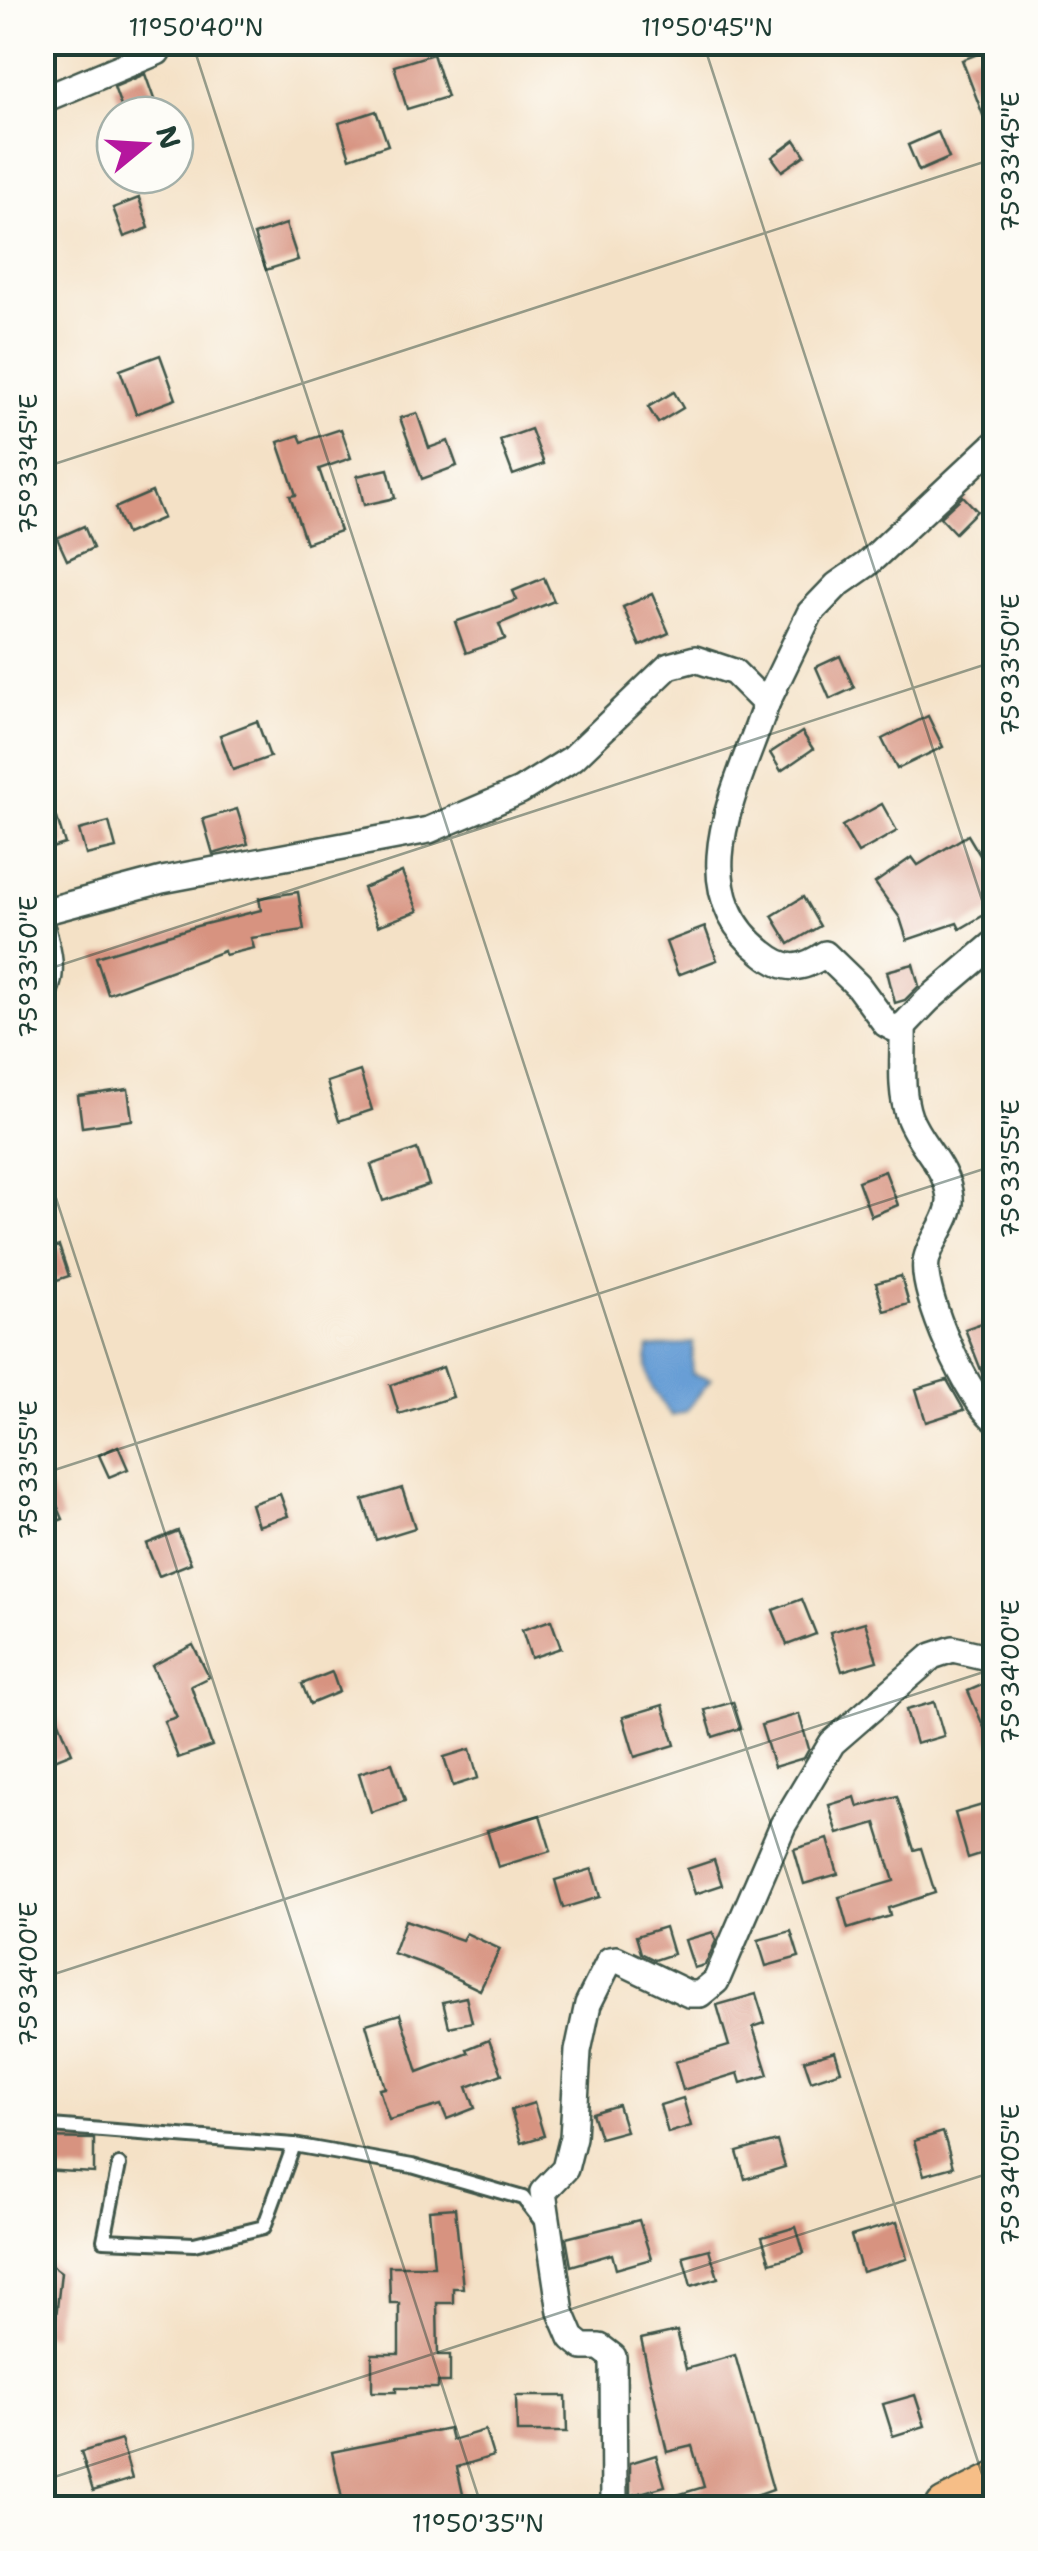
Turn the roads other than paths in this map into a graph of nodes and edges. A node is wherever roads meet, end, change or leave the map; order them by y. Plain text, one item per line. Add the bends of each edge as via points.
1 (157, 52) dead end
2 (42, 100) edge
3 (996, 443) edge
4 (734, 672) junction
5 (766, 704) junction
6 (753, 746) junction
7 (42, 912) edge
8 (42, 929) edge
9 (996, 942) edge
10 (42, 995) edge
11 (903, 1026) junction
12 (996, 1420) edge
13 (996, 1660) edge
14 (51, 2126) dead end
15 (294, 2144) junction
16 (119, 2165) dead end
17 (548, 2230) junction
18 (996, 2483) edge
19 (614, 2508) edge
20 (946, 2508) edge

1 - 2 street
3 - 5 street via 810,613
4 - 5 street
4 - 6 street
4 - 7 street via 694,658 669,666 573,758 520,791 430,830 162,880
5 - 6 street
6 - 11 street via 723,825 718,864 722,894 740,930 786,966 806,967 825,954 886,1024
8 - 10 street via 49,954
9 - 11 street
11 - 12 street via 902,1097 950,1198 928,1250 928,1286 977,1403
13 - 17 street via 953,1649 932,1656 832,1743 784,1826 716,1982 689,1994 610,1960 584,2020 565,2168 542,2192
14 - 15 lane
15 - 16 lane via 264,2227 194,2244 104,2240
15 - 17 lane via 412,2166 523,2198
17 - 19 street via 561,2312 572,2338 613,2357
18 - 20 main road

